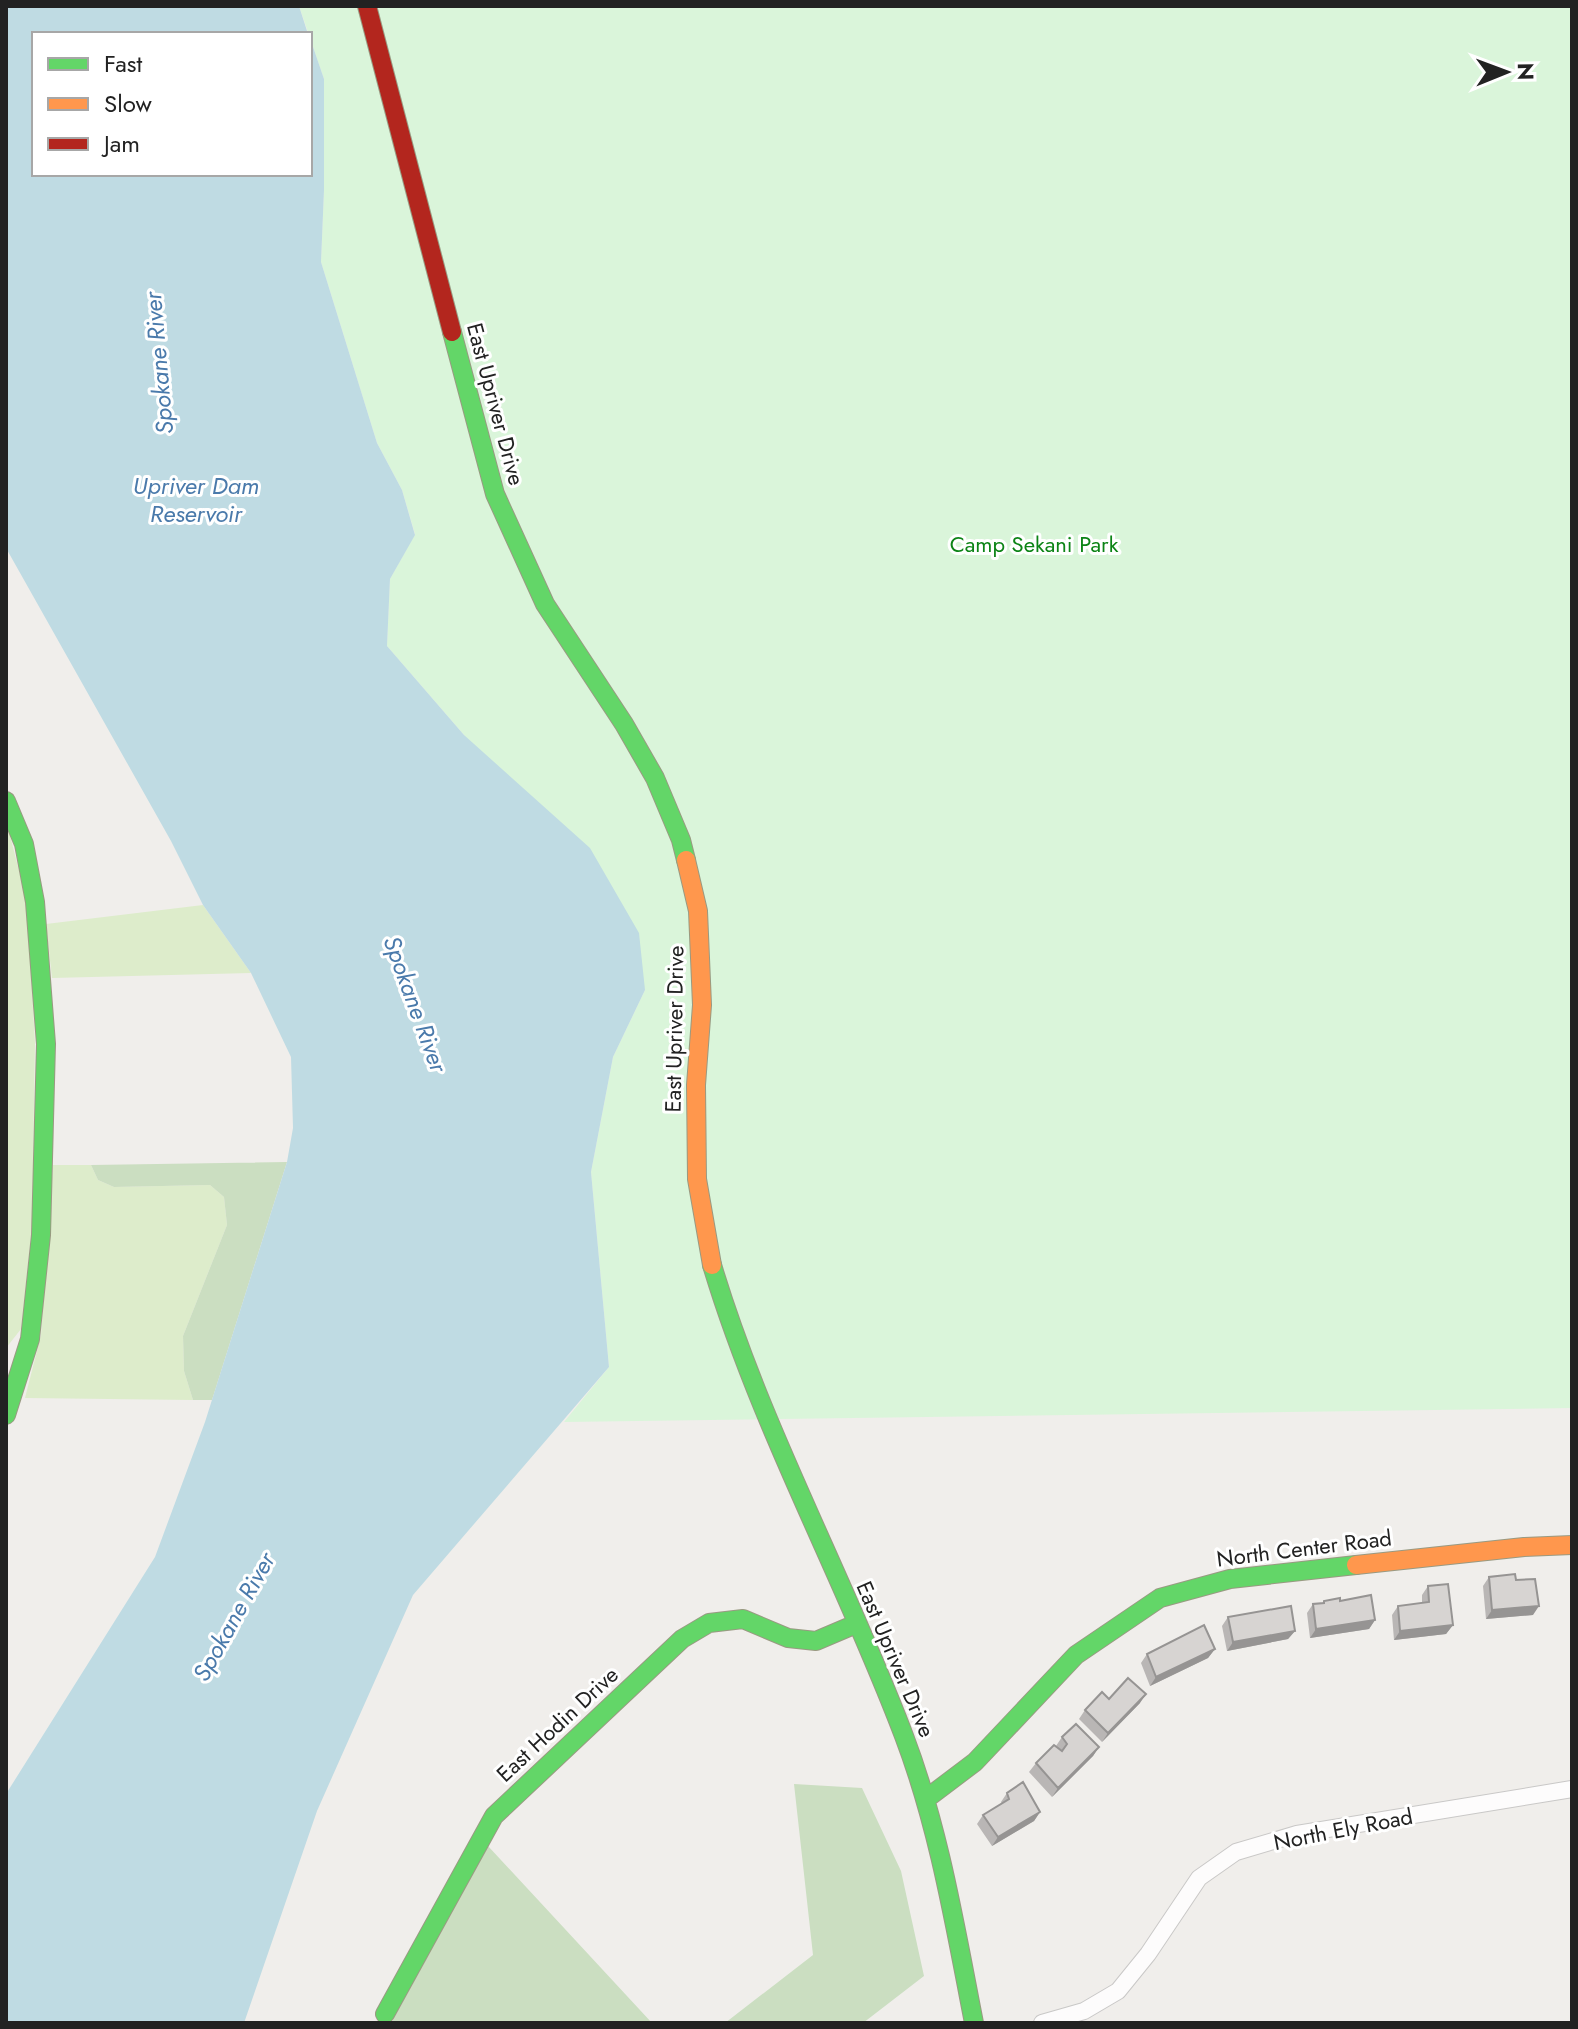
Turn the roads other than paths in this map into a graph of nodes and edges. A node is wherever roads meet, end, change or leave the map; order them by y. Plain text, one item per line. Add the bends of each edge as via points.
1 (367, 6) edge
2 (6, 801) edge
3 (6, 1415) edge
4 (1572, 1545) edge
5 (856, 1624) junction
6 (1572, 1789) edge
7 (926, 1799) junction
8 (385, 2014) dead end
9 (974, 2023) edge
10 (1042, 2023) edge

1 - 5 main road, East Upriver Drive via 495,494 545,604 648,764 681,840 698,911 702,1005 697,1179 708,1252 752,1380
2 - 3 main road via 24,844 35,902 46,1044 41,1235 30,1339
4 - 7 main road, North Center Road via 1230,1579 1160,1598 1076,1655 975,1762
5 - 7 main road, East Upriver Drive
5 - 8 main road, East Hodin Drive via 816,1641 788,1638 743,1619 709,1623 682,1639 494,1816
6 - 10 street, North Ely Road via 1297,1834 1236,1852 1199,1878 1118,1991 1084,2011
7 - 9 main road, East Upriver Drive

